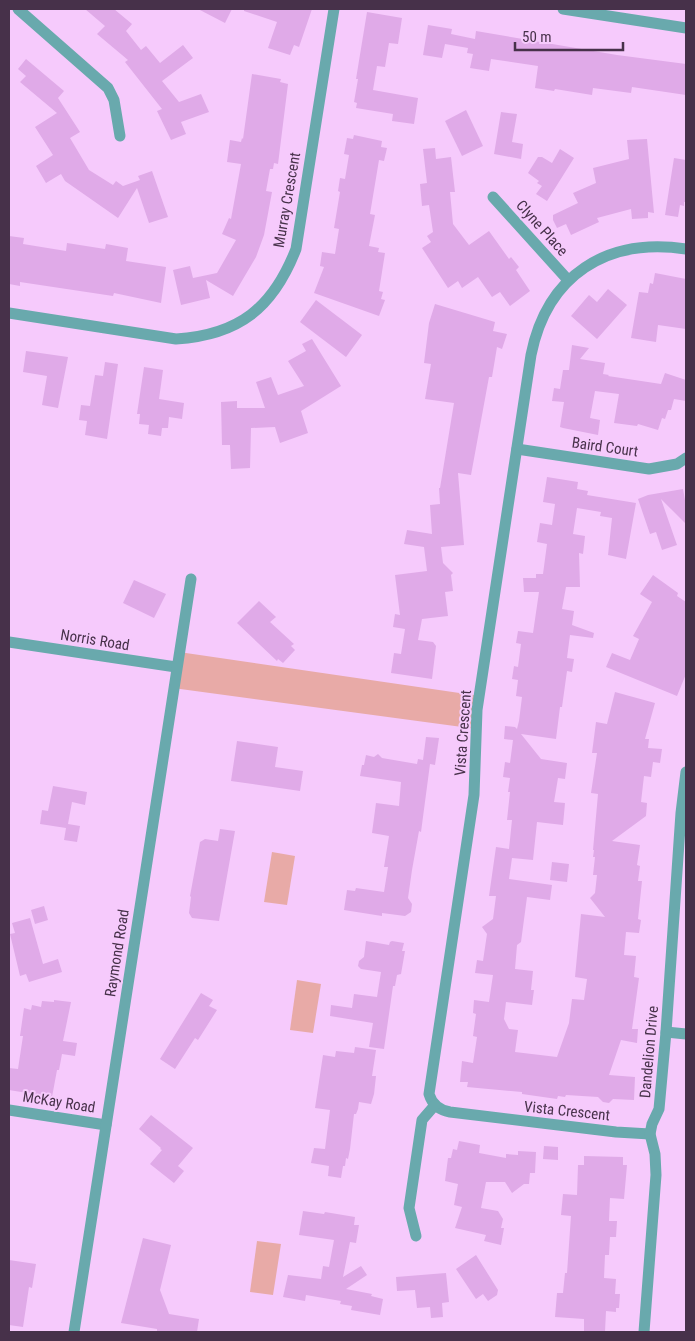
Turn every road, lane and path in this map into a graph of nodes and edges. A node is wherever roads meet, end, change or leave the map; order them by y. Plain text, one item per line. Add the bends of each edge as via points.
1 (18, 9) edge
2 (334, 9) edge
3 (563, 9) edge
4 (686, 28) edge
5 (120, 136) dead end
6 (493, 196) dead end
7 (686, 249) edge
8 (568, 280) junction
9 (9, 313) edge
10 (517, 449) junction
11 (686, 458) edge
12 (191, 579) dead end
13 (9, 642) edge
14 (176, 667) junction
15 (686, 772) edge
16 (666, 1032) junction
17 (686, 1034) edge
18 (435, 1105) junction
19 (9, 1110) edge
20 (106, 1124) junction
21 (650, 1134) junction
22 (416, 1236) dead end
23 (74, 1332) edge
24 (644, 1332) edge

1 - 5 street via 108,88
2 - 9 street, Murray Crescent via 296,249 276,291 262,306 248,318 218,332 176,339
3 - 4 street
6 - 8 street, Clyne Place
7 - 8 street, Vista Crescent via 648,246 620,250 600,258
8 - 10 street, Vista Crescent via 555,296 537,330
10 - 11 street, Baird Court via 649,469 677,464
10 - 18 street, Vista Crescent via 477,710 474,794 429,1087 430,1100
12 - 14 street, Raymond Road
13 - 14 street, Norris Road
14 - 20 street, Raymond Road
15 - 16 street, Dandelion Drive
16 - 17 street
16 - 21 street, Dandelion Drive via 659,1109
18 - 21 street, Vista Crescent via 442,1111
18 - 22 street via 422,1120 409,1208
19 - 20 street, McKay Road
20 - 23 street, Raymond Road
21 - 24 street via 656,1175

